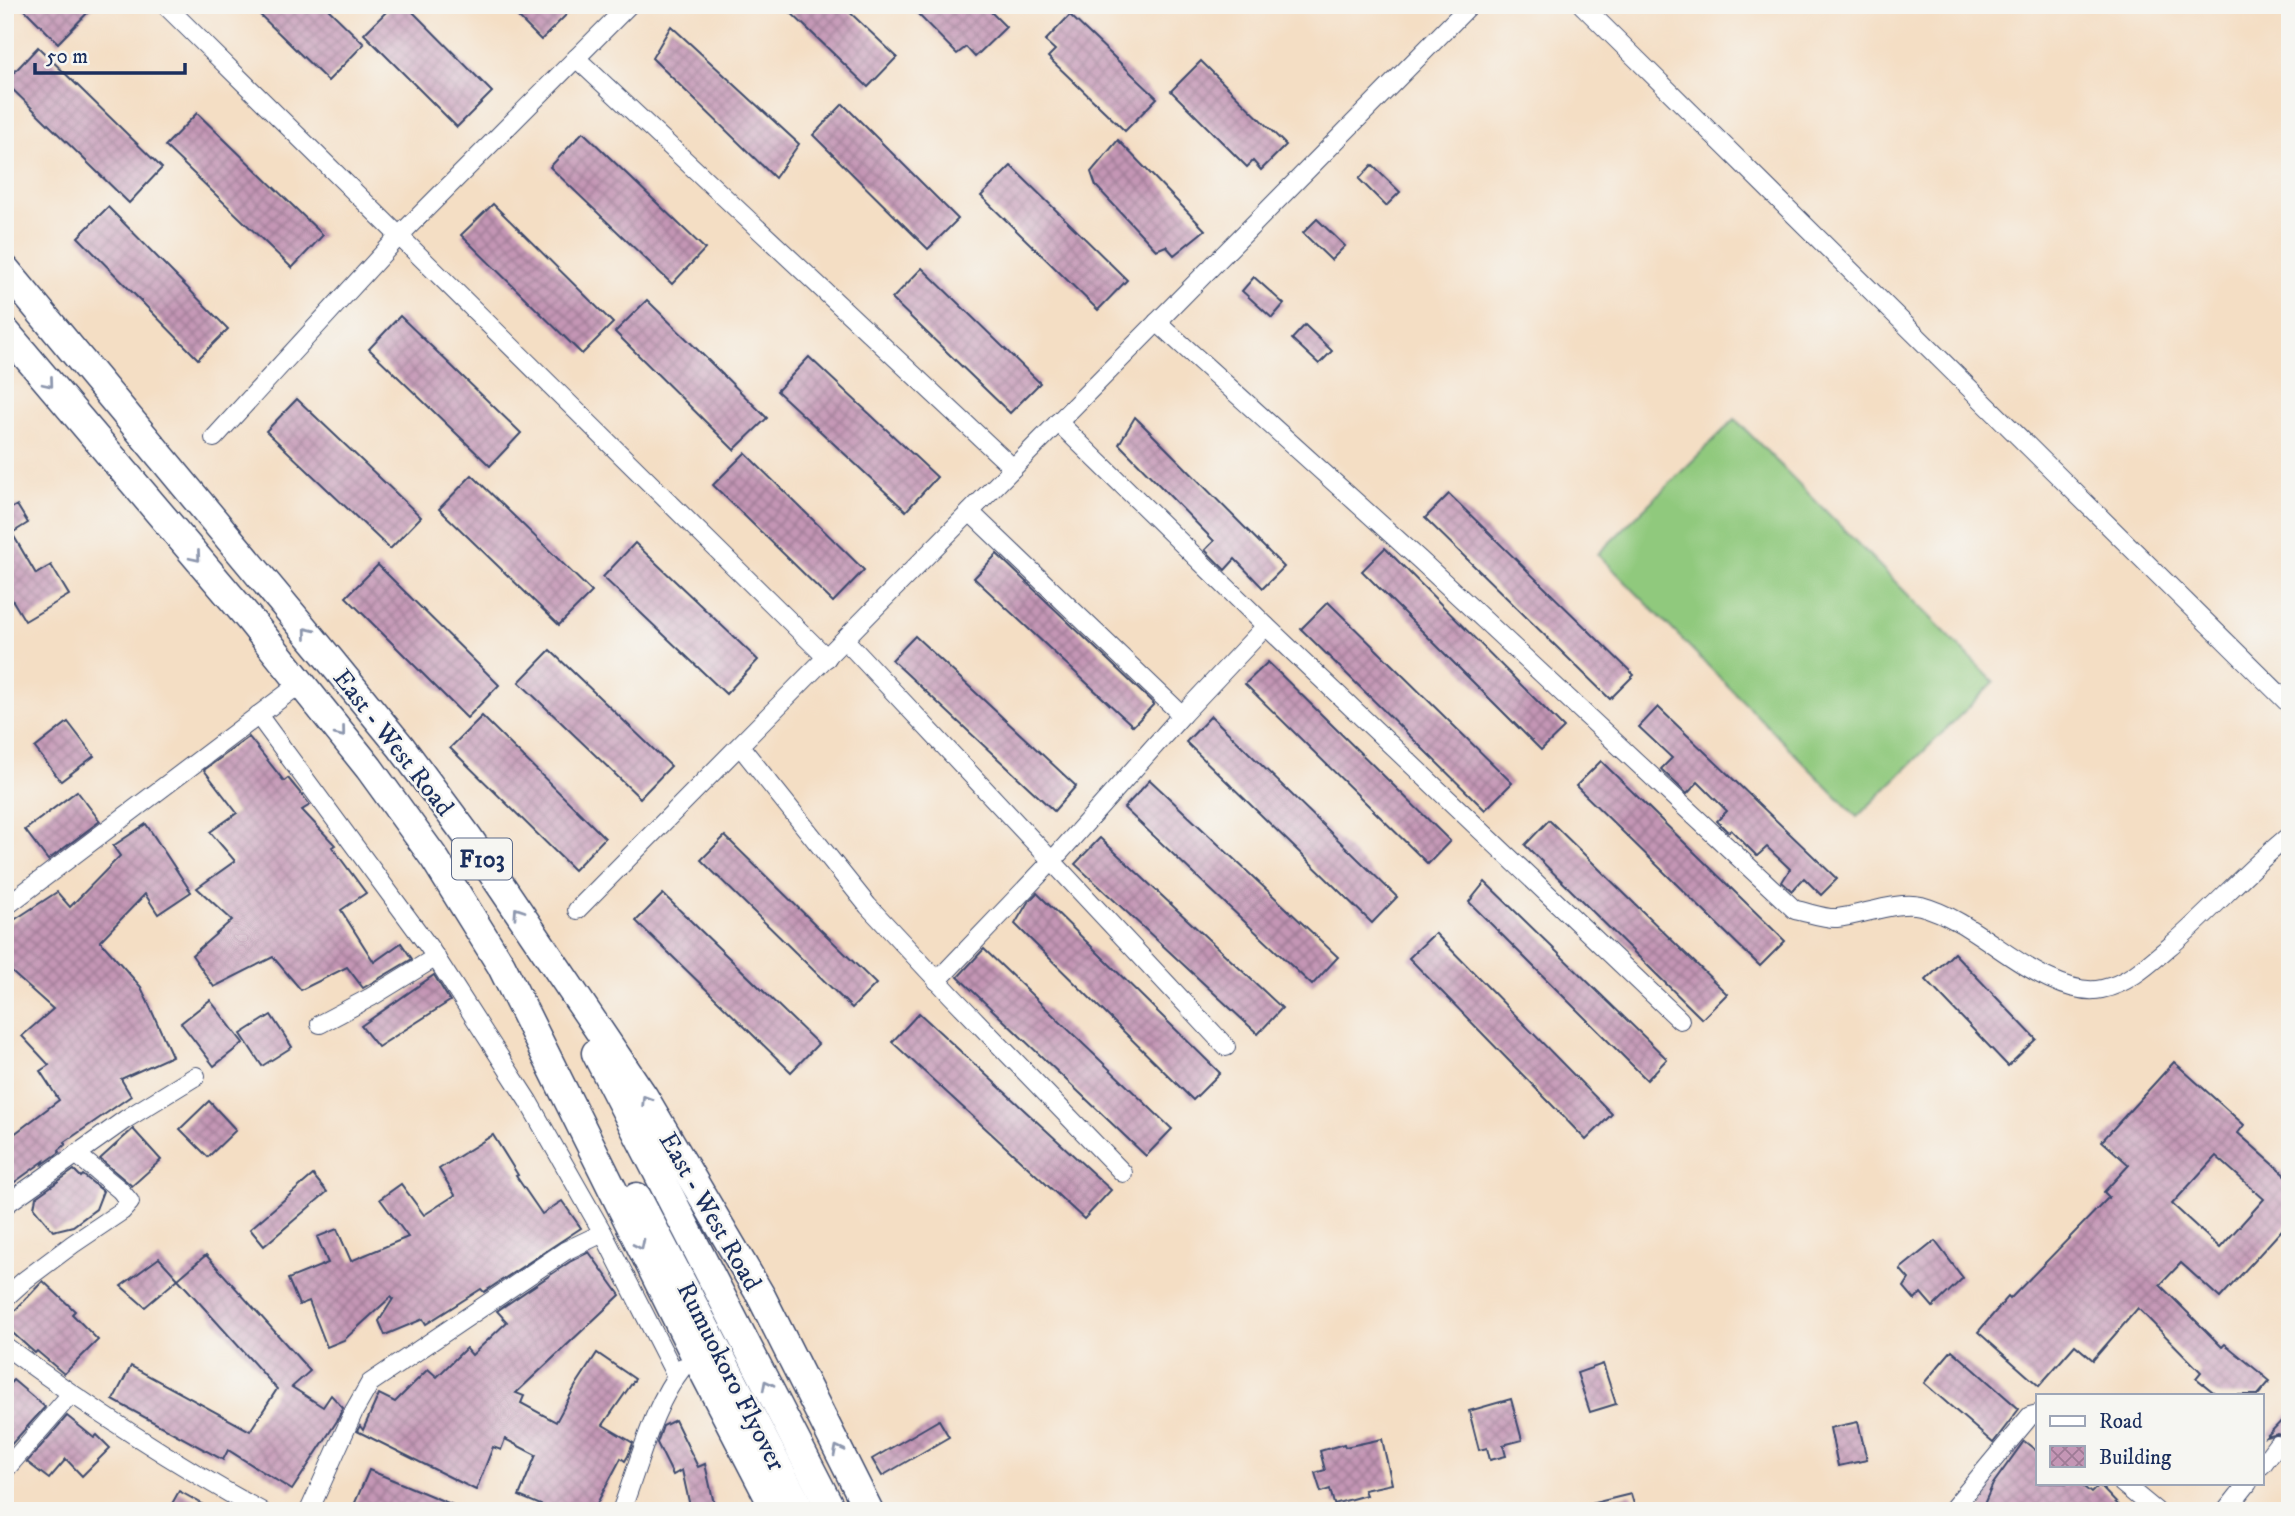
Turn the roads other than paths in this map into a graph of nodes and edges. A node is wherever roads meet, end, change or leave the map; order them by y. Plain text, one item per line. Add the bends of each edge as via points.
1 (165, 5) edge
2 (629, 5) edge
3 (1471, 5) edge
4 (1582, 5) edge
5 (576, 58) junction
6 (399, 236) junction
7 (5, 269) edge
8 (1157, 322) junction
9 (5, 331) edge
10 (1058, 422) junction
11 (214, 438) dead end
12 (1013, 468) junction
13 (970, 512) junction
14 (1266, 626) junction
15 (845, 640) junction
16 (827, 658) junction
17 (301, 683) junction
18 (2290, 705) edge
19 (258, 715) junction
20 (1181, 715) junction
21 (740, 746) junction
22 (2290, 835) edge
23 (1052, 861) junction
24 (5, 907) edge
25 (577, 911) dead end
26 (543, 949) junction
27 (436, 957) junction
28 (501, 965) junction
29 (937, 981) junction
30 (1680, 1020) dead end
31 (320, 1024) dead end
32 (1226, 1047) dead end
33 (196, 1076) dead end
34 (76, 1154) junction
35 (1123, 1173) dead end
36 (5, 1205) edge
37 (603, 1233) junction
38 (5, 1298) edge
39 (694, 1353) junction
40 (9, 1355) edge
41 (676, 1376) junction
42 (71, 1394) junction
43 (2036, 1414) edge
44 (2277, 1445) dead end
45 (2264, 1462) edge
46 (5, 1470) edge
47 (2123, 1484) edge
48 (2247, 1484) edge
49 (261, 1511) edge
50 (310, 1511) edge
51 (621, 1511) edge
52 (776, 1511) edge
53 (801, 1511) edge
54 (832, 1511) edge
55 (869, 1511) edge
56 (1951, 1511) edge
57 (2156, 1511) edge
58 (2226, 1511) edge

1 - 6 street
2 - 5 street
3 - 8 street
4 - 18 street
5 - 6 street
5 - 12 street
6 - 11 street
6 - 16 street
26 -> 7 main road, East - West Road / F103 via 401,747
8 - 10 street
8 - 22 street via 1420,559 1795,910 1835,918 1917,905 1944,914 2049,979 2100,990 2146,967
9 -> 17 main road, East - West Road / F103
10 - 12 street
10 - 14 street
12 - 13 street
13 - 15 street
13 - 20 street
14 - 20 street
14 - 30 street
15 - 16 street
15 - 23 street
16 - 21 street
17 - 19 street
17 -> 28 main road, East - West Road / F103 via 435,859
19 - 24 street
19 - 27 street
20 - 23 street
21 - 25 street
21 - 29 street via 868,906
23 - 29 street
23 - 32 street
54 -> 26 main road, Rumuokoro Flyover
55 -> 26 main road, East - West Road / F103 via 761,1296 644,1097
27 - 31 street
27 - 37 street via 528,1101
28 -> 39 main road, East - West Road / F103
28 - 53 main road, Rumuokoro Flyover via 662,1242
29 - 35 street
33 - 34 street
34 - 36 street
34 - 38 street via 130,1202
37 - 41 street
37 - 50 street via 565,1251 370,1383
39 - 41 street
39 - 52 main road, East - West Road / F103
40 - 42 street
41 - 51 street
42 - 46 street
42 - 49 street
43 - 56 street via 2029,1416
44 - 45 street
47 - 57 street
48 - 58 street

